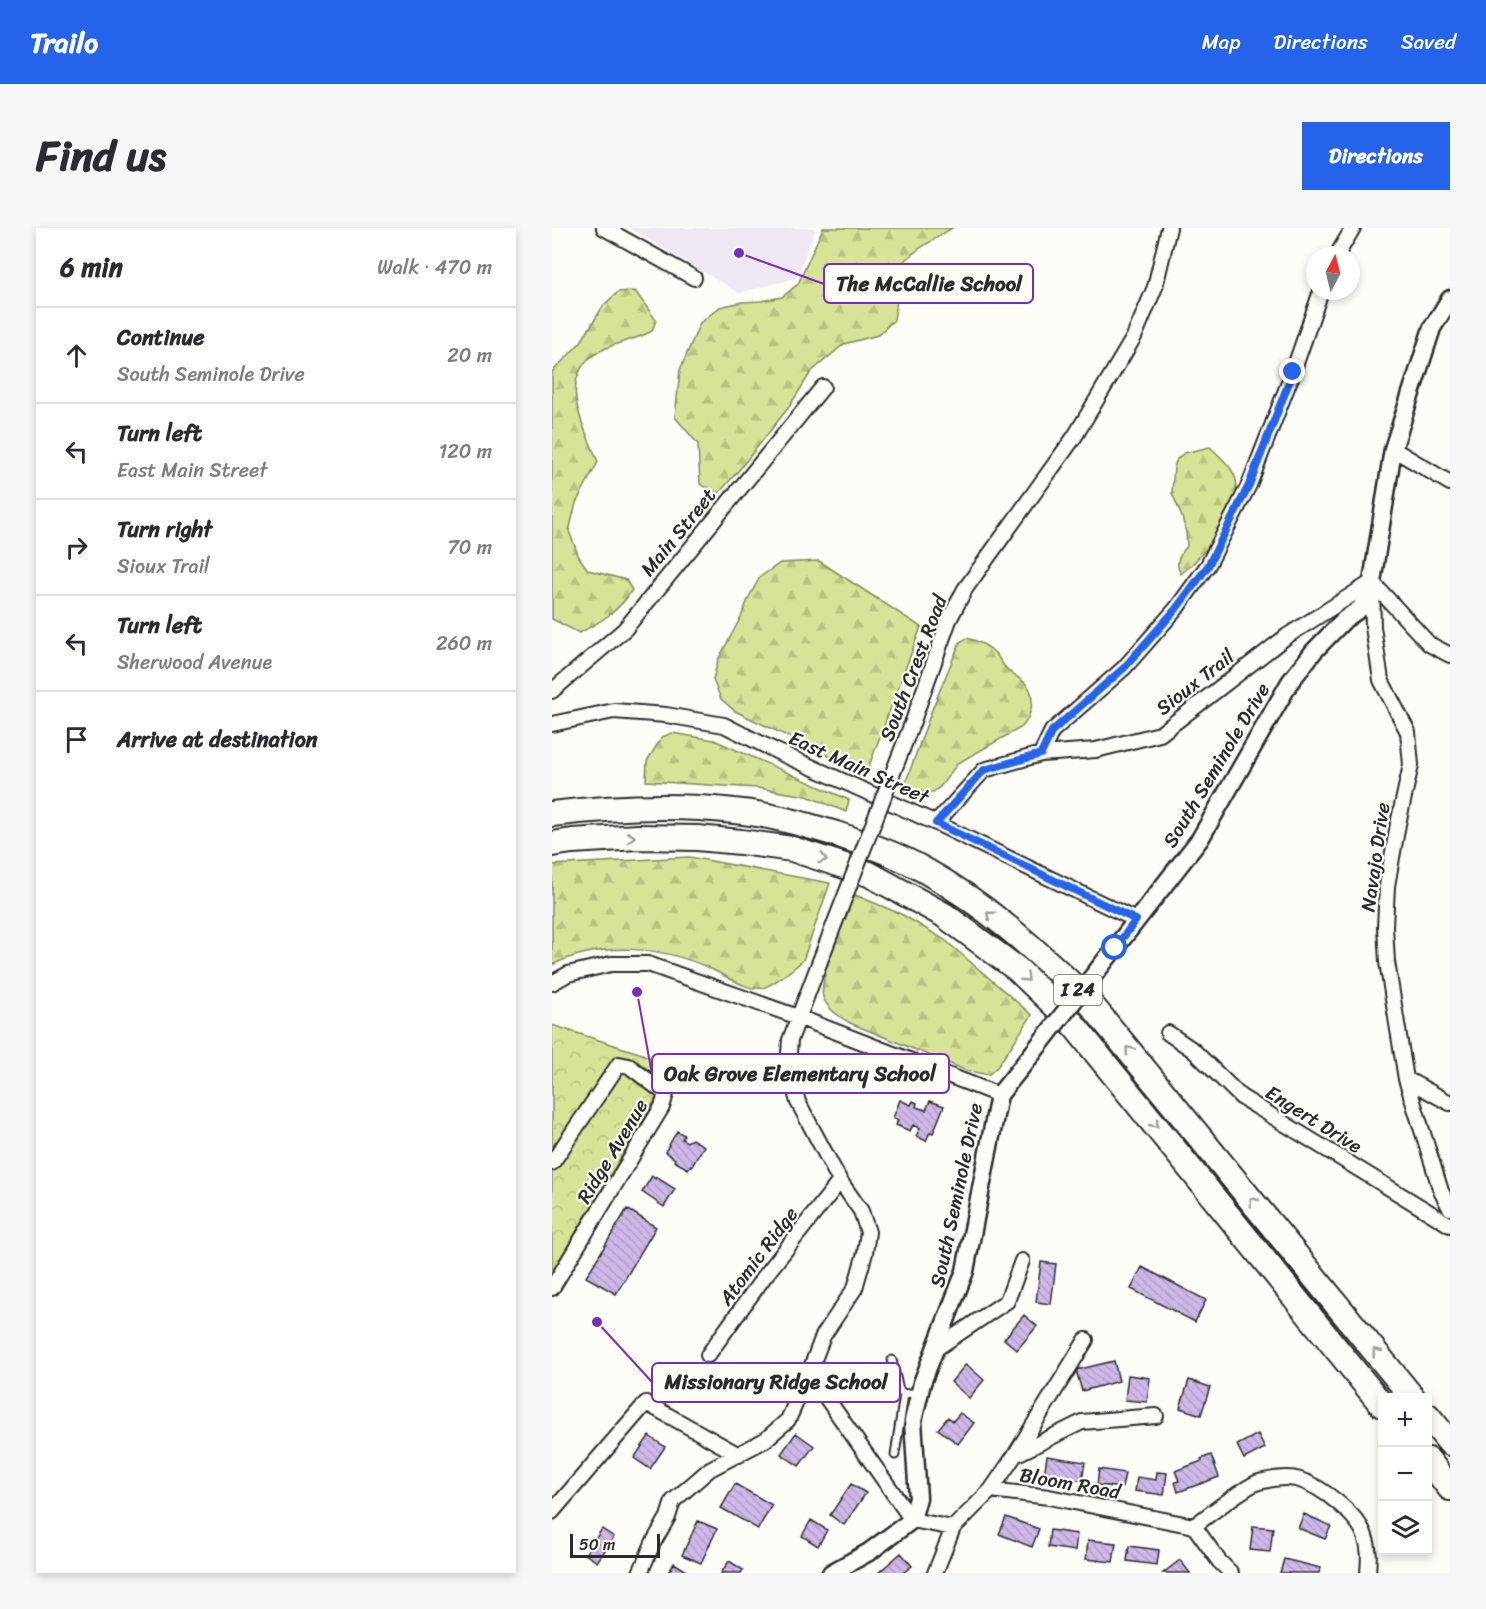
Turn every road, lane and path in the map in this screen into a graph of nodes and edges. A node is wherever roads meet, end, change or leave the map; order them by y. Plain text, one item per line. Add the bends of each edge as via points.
1 (604, 228) edge
2 (1169, 228) edge
3 (1353, 228) edge
4 (1342, 246) edge
5 (694, 278) dead end
6 (1450, 299) edge
7 (1318, 300) edge
8 (823, 387) dead end
9 (1393, 449) junction
10 (1450, 483) edge
11 (1372, 582) junction
12 (1450, 655) edge
13 (552, 691) edge
14 (552, 723) edge
15 (1041, 754) junction
16 (552, 814) edge
17 (936, 823) junction
18 (562, 842) edge
19 (1136, 920) junction
20 (552, 983) edge
21 (798, 1017) junction
22 (1168, 1033) dead end
23 (672, 1074) dead end
24 (1406, 1079) junction
25 (666, 1094) junction
26 (999, 1095) junction
27 (1450, 1103) edge
28 (552, 1163) edge
29 (840, 1181) junction
30 (1450, 1208) edge
31 (1450, 1225) edge
32 (1022, 1262) dead end
33 (552, 1288) edge
34 (1086, 1340) dead end
35 (937, 1348) junction
36 (708, 1355) dead end
37 (892, 1360) dead end
38 (809, 1373) junction
39 (912, 1393) junction
40 (1409, 1393) edge
41 (1378, 1399) edge
42 (1156, 1416) dead end
43 (1432, 1421) edge
44 (1450, 1443) edge
45 (739, 1455) junction
46 (895, 1455) dead end
47 (1015, 1455) junction
48 (1432, 1465) edge
49 (1450, 1488) edge
50 (991, 1490) junction
51 (552, 1512) edge
52 (912, 1520) junction
53 (1194, 1526) junction
54 (953, 1528) junction
55 (640, 1573) edge
56 (831, 1573) edge
57 (934, 1573) edge
58 (1231, 1573) edge
59 (1368, 1573) edge

1 - 5 street
2 - 21 street, South Crest Road, bridge via 1155,287 1134,337 1075,436 965,589 949,620
3 - 4 street
6 - 9 street, South Seminole Drive via 1432,328
7 - 15 street via 1249,485 1208,566 1124,668 1052,731
8 - 13 street, Main Street via 625,628
9 - 10 street
9 - 11 street, South Seminole Drive
11 - 12 street via 1429,644
11 - 15 street, Sioux Trail via 1287,636 1160,734 1096,750
11 - 19 street, South Seminole Drive via 1361,608 1345,619 1290,682 1200,839
11 - 24 street, Navajo Drive via 1373,627 1381,680 1408,732 1410,765 1387,886 1385,927
14 - 17 street, East Main Street via 614,711 724,725
15 - 17 street, Sioux Trail via 984,770
40 -> 16 highway, I 24 via 1085,997 1040,954 967,897 873,846 795,822 736,811 679,807
17 - 19 street, East Main Street
18 -> 41 highway, I 24 via 697,838 792,849 869,874 944,915 1017,969 1068,1018
19 - 26 street, South Seminole Drive, bridge
20 - 21 street via 568,974 611,963 648,964
21 - 26 street
21 - 29 street via 790,1040 788,1067 798,1102
22 - 31 street, Engert Drive via 1193,1050 1241,1097
23 - 25 street, Ridge Avenue
24 - 27 street
24 - 30 street, Navajo Drive via 1441,1191
25 - 28 street, Ridge Avenue via 629,1066 620,1064
25 - 33 street, Ridge Avenue via 662,1107
26 - 35 street, South Seminole Drive via 965,1271
29 - 36 street, Atomic Ridge
29 - 38 street via 861,1211 868,1232 865,1253 855,1288 823,1336
32 - 35 street via 1008,1301
34 - 47 street
35 - 39 street, South Seminole Drive
37 - 39 lane via 899,1389
38 - 45 street via 788,1419 765,1440
38 - 52 street
39 - 46 lane
39 - 52 street, South Seminole Drive via 918,1498
42 - 47 street via 1082,1422
43 - 44 highway
45 - 51 street via 646,1403
45 - 55 street via 710,1469 673,1500
47 - 50 street
48 - 49 highway
50 - 53 street, Bloom Road via 1049,1497
50 - 54 street, Bloom Road
52 - 54 street
52 - 56 street via 869,1552
53 - 58 street
53 - 59 street via 1256,1482 1300,1480 1332,1497 1365,1534 1370,1554
54 - 57 street

